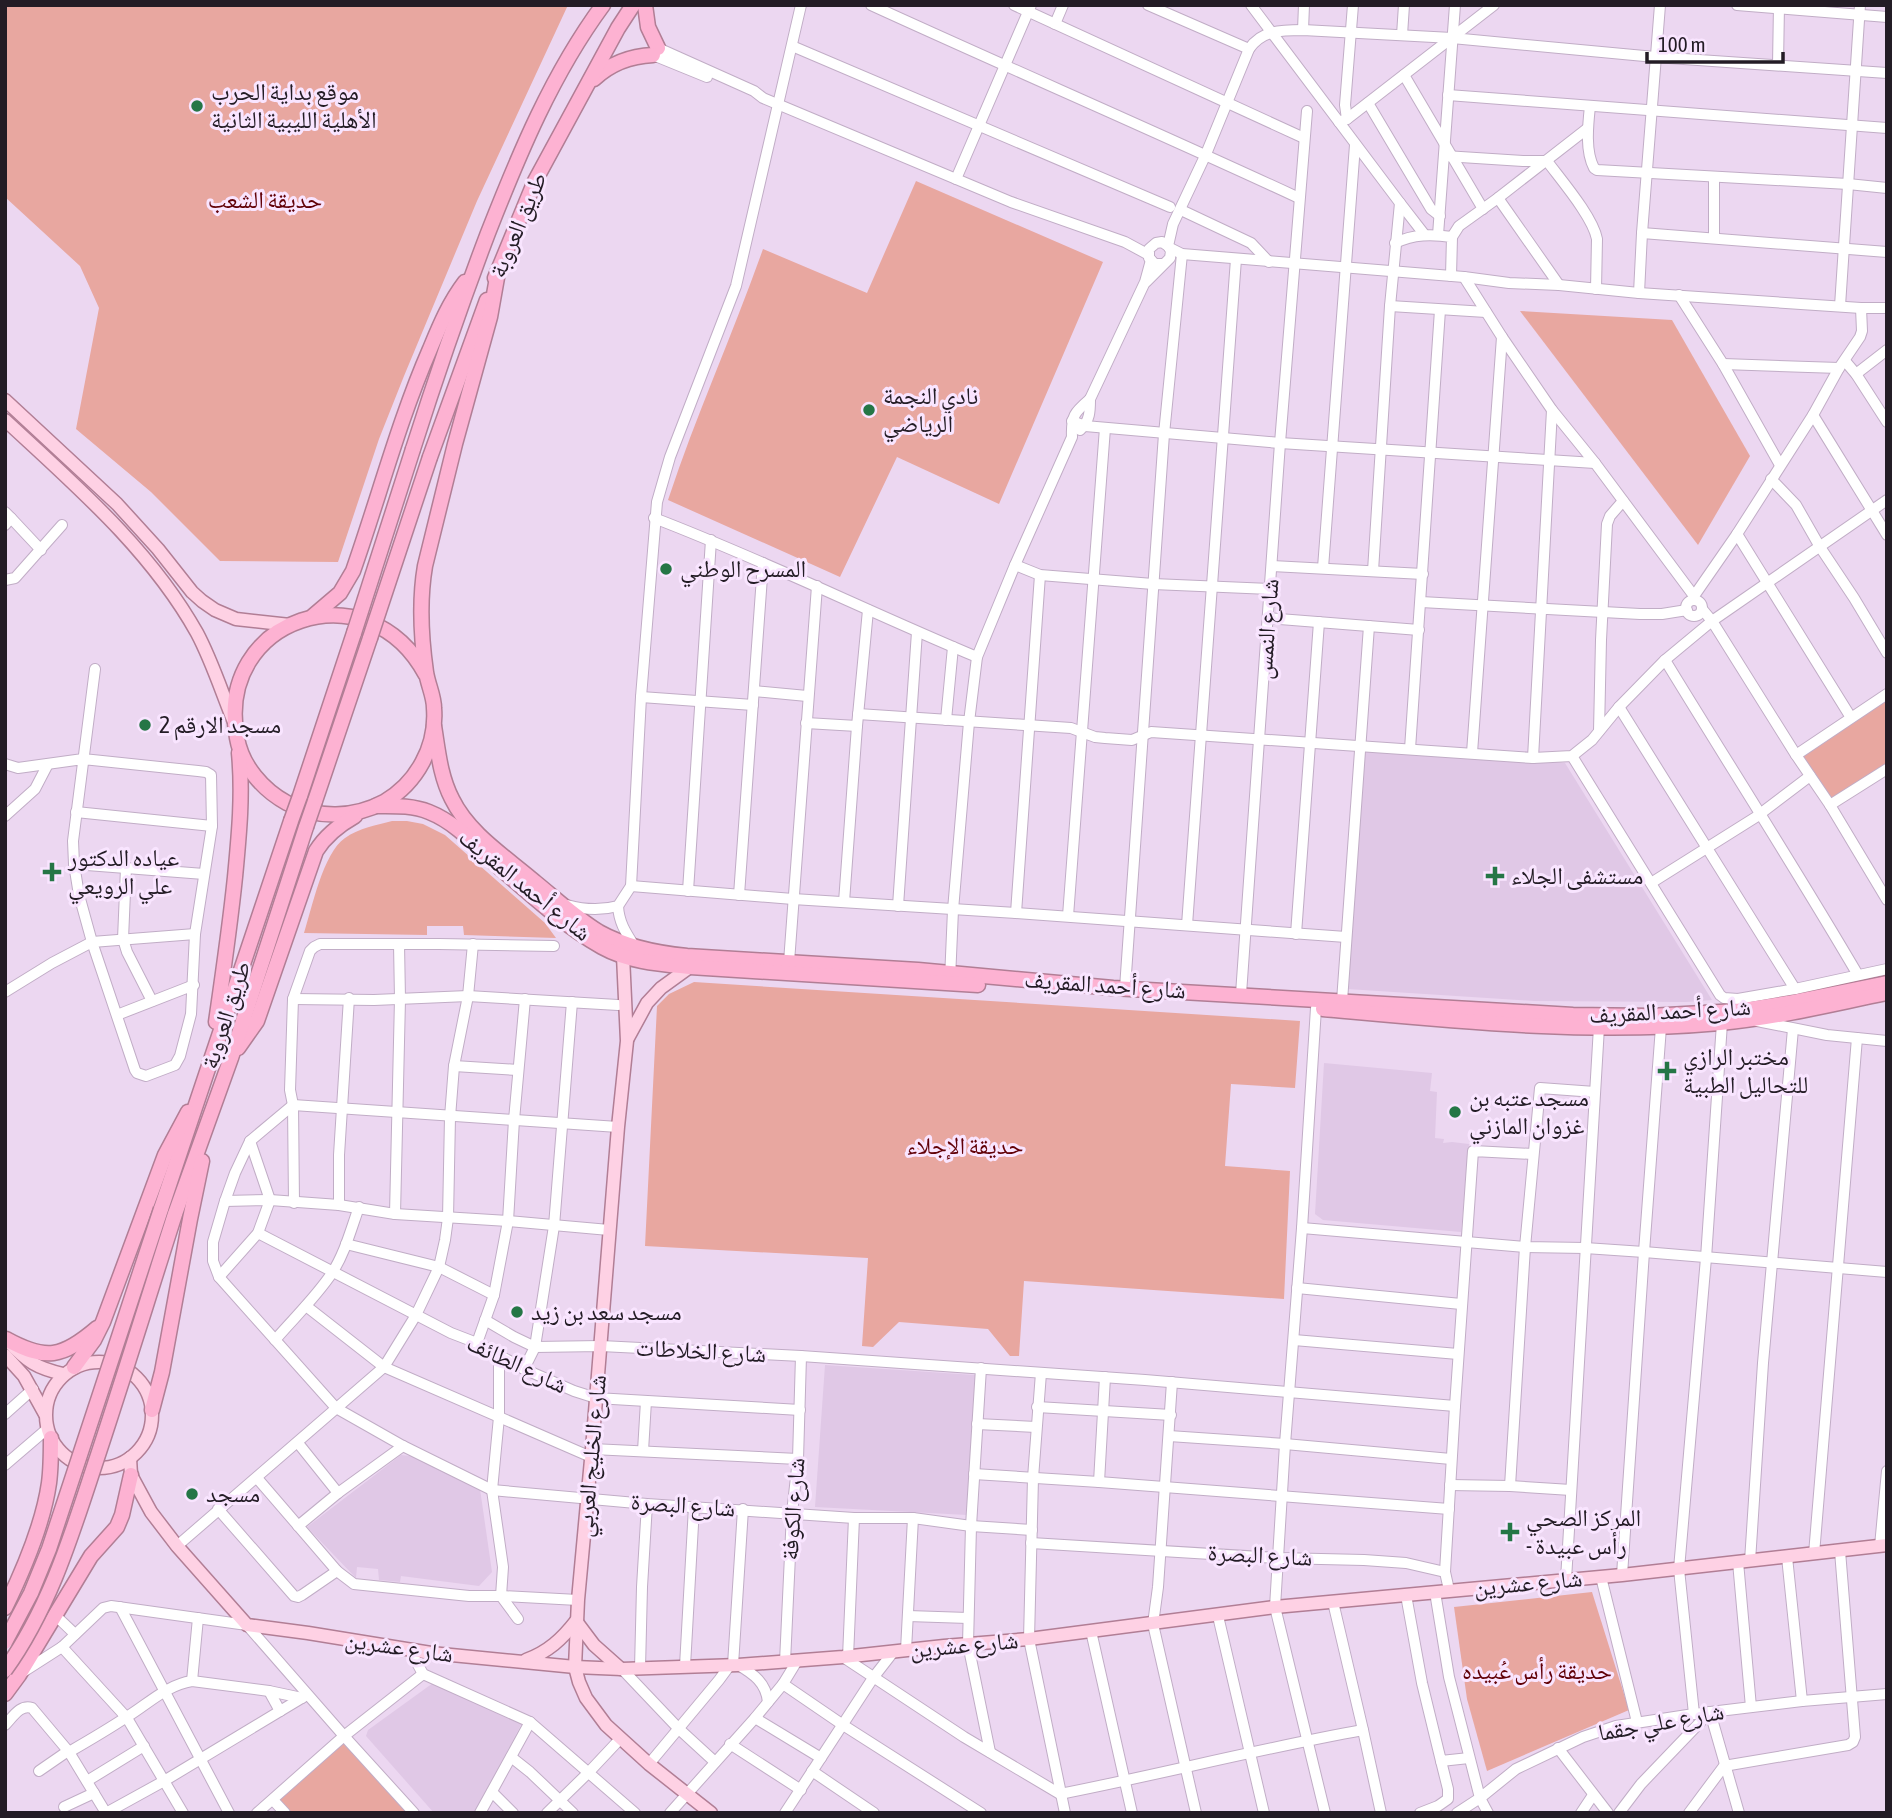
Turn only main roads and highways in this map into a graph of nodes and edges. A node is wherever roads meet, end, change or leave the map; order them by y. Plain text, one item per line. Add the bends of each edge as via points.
1 (603, 5) edge
2 (632, 5) edge
3 (645, 5) edge
4 (583, 94) junction
5 (474, 270) junction
6 (498, 272) junction
7 (5, 400) edge
8 (5, 420) edge
9 (312, 617) junction
10 (290, 625) junction
11 (426, 675) junction
12 (234, 722) junction
13 (434, 726) junction
14 (238, 745) junction
15 (370, 808) junction
16 (629, 951) junction
17 (690, 967) junction
18 (950, 978) junction
19 (1887, 983) edge
20 (1887, 993) edge
21 (1453, 1014) junction
22 (627, 1041) junction
23 (212, 1056) junction
24 (231, 1058) junction
25 (202, 1089) junction
26 (215, 1100) junction
27 (168, 1212) junction
28 (103, 1322) junction
29 (5, 1338) edge
30 (5, 1354) edge
31 (69, 1371) junction
32 (152, 1410) junction
33 (45, 1414) junction
34 (49, 1434) junction
35 (130, 1458) junction
36 (131, 1475) junction
37 (1883, 1546) edge
38 (5, 1608) edge
39 (576, 1620) junction
40 (5, 1642) edge
41 (521, 1662) junction
42 (575, 1667) junction
43 (622, 1669) junction
44 (12, 1672) edge
45 (5, 1694) edge
46 (711, 1813) edge

1 - 5 highway, طريق العروبة via 533,125
2 - 4 highway, طريق العروبة
3 - 4 highway via 655,51 613,65
4 - 6 highway, طريق العروبة via 535,181
5 - 9 highway via 450,304 423,365 353,571 340,593
5 - 23 highway, طريق العروبة, bridge
6 - 11 highway via 425,566 421,601
6 - 24 highway, طريق العروبة, bridge via 430,457
7 - 10 main road via 117,504 202,601 236,619
8 - 12 main road via 92,501 154,569 198,635
9 - 10 highway
9 - 11 highway via 343,615 373,623 410,649
10 - 12 highway via 265,642 247,665 234,702
11 - 13 highway
12 - 14 highway
13 - 15 highway via 416,773 398,792
13 - 16 highway, شارع أحمد المقريف via 447,787 480,835 562,904
14 - 15 highway via 254,776 287,803 329,815
14 - 23 highway via 240,823
15 - 16 highway, شارع أحمد المقريف via 415,808 443,819 555,915 603,948
15 - 24 highway via 333,830 316,851 257,1021
16 - 17 highway, شارع أحمد المقريف via 654,964
16 - 18 highway, شارع أحمد المقريف
16 - 22 main road, شارع الخليج العربي
17 - 18 highway, شارع أحمد المقريف
17 - 22 main road, شارع الخليج العربي via 647,1003
18 - 21 highway, شارع أحمد المقريف via 1316,1009
18 - 21 highway, شارع أحمد المقريف via 1342,1001
19 - 21 highway, شارع أحمد المقريف via 1737,1011 1650,1016
20 - 21 highway, شارع أحمد المقريف via 1750,1019 1661,1027 1531,1026
22 - 39 main road, شارع الخليج العربي
23 - 25 highway, طريق العروبة
24 - 26 highway, طريق العروبة
25 - 27 highway, طريق العروبة
25 - 28 highway via 165,1155
26 - 27 highway, طريق العروبة
26 - 32 highway
27 - 40 highway, bridge via 49,1549
27 - 44 highway, bridge via 63,1559
28 - 29 highway via 57,1353 34,1353
28 - 31 highway
29 - 31 main road via 29,1362 48,1370
30 - 33 main road via 33,1389
31 - 32 main road via 94,1361 115,1363 134,1374 146,1390
31 - 33 main road via 54,1386
32 - 35 main road via 147,1439
33 - 34 main road
34 - 35 main road via 77,1464 114,1466
34 - 38 highway via 47,1493
35 - 36 main road
36 - 41 main road, شارع عشرين via 177,1546 247,1625
36 - 44 highway via 117,1527
37 - 43 main road, شارع عشرين via 1276,1607 846,1657
39 - 41 main road via 553,1646
39 - 42 main road, شارع الخليج العربي
39 - 43 main road via 594,1645
41 - 42 main road, شارع عشرين
42 - 43 main road, شارع عشرين
42 - 46 main road, شارع الخليج العربي via 586,1698 606,1725
44 - 45 highway

